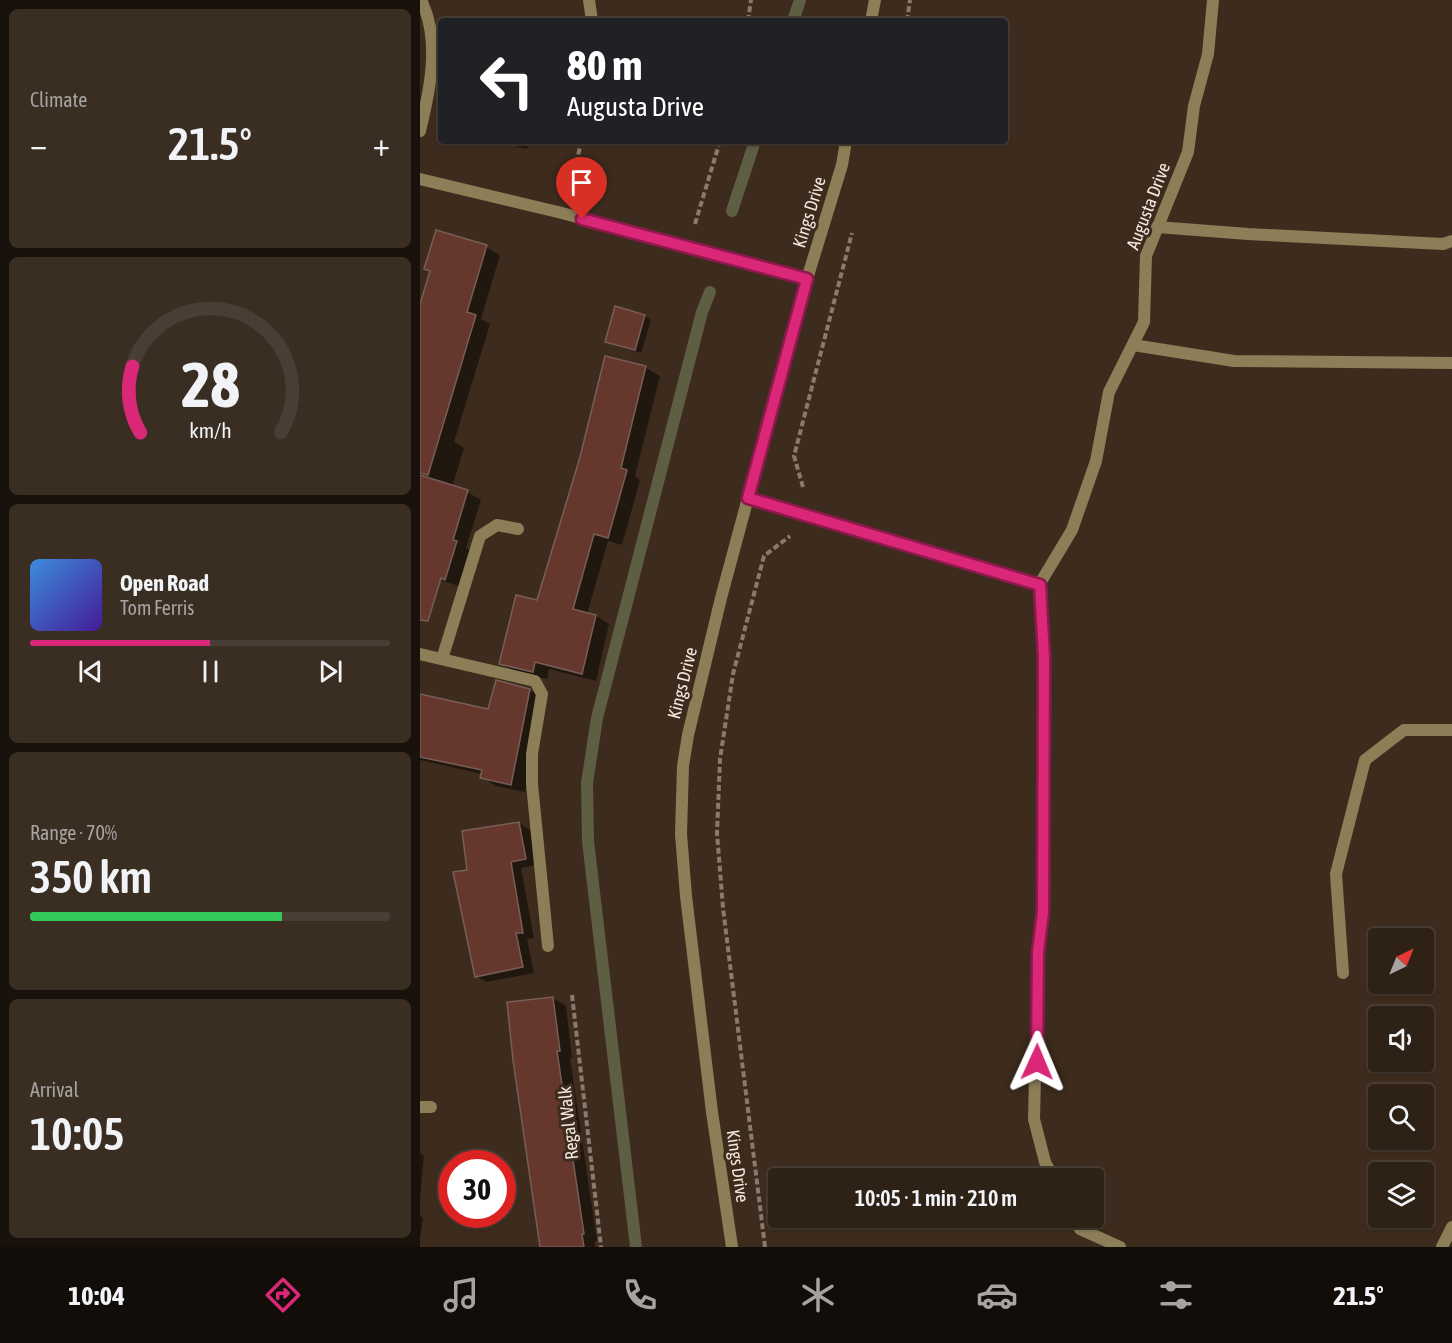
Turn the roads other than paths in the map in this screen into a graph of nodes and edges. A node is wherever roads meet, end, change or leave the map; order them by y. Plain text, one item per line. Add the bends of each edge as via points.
1 (589, 0) edge
2 (875, 0) edge
3 (1213, 0) edge
4 (424, 1) edge
5 (592, 18) edge
6 (872, 18) edge
7 (420, 131) edge
8 (846, 144) edge
9 (420, 179) edge
10 (1157, 227) junction
11 (1452, 241) edge
12 (807, 279) junction
13 (1133, 345) junction
14 (1452, 363) edge
15 (748, 498) junction
16 (518, 528) dead end
17 (1040, 585) junction
18 (420, 654) edge
19 (442, 659) junction
20 (1452, 730) edge
21 (548, 946) dead end
22 (1343, 973) dead end
23 (1048, 1168) edge
24 (1452, 1227) edge
25 (1080, 1228) edge
26 (732, 1247) edge
27 (1120, 1247) edge
28 (1442, 1247) edge

1 - 5 street
2 - 6 street
3 - 10 street, Augusta Drive via 1208,54 1194,106 1188,152
4 - 7 street via 432,39 429,93
8 - 12 street, Kings Drive
9 - 12 street
10 - 11 street via 1443,244
10 - 13 street, Augusta Drive via 1146,256 1144,322
12 - 15 street, Kings Drive
13 - 14 street via 1234,361
13 - 17 street, Augusta Drive via 1109,392 1096,461 1072,530
15 - 17 street
15 - 26 street, Kings Drive via 688,735 681,834 712,1112
16 - 19 street via 497,525 480,536
17 - 23 street via 1044,657 1043,912 1038,952 1034,1119
18 - 19 street
19 - 21 street via 535,681 542,694 532,754 532,784
20 - 22 street via 1404,730 1365,760 1336,874
24 - 28 street
25 - 27 street

